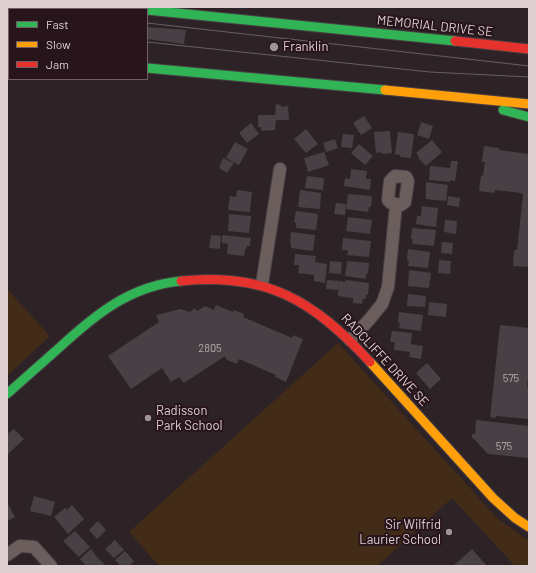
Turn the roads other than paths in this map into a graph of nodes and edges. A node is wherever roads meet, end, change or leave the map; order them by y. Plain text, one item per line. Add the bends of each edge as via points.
1 (118, 7) edge
2 (128, 8) edge
3 (148, 10) edge
4 (529, 49) edge
5 (148, 68) edge
6 (471, 99) junction
7 (529, 104) edge
8 (529, 116) edge
9 (280, 169) dead end
10 (396, 205) dead end
11 (262, 284) junction
12 (350, 340) junction
13 (7, 394) edge
14 (529, 527) edge
15 (7, 555) edge
16 (51, 566) edge

1 - 2 main road
3 - 4 main road, MEMORIAL DRIVE SE
5 - 6 main road
6 - 7 main road
6 - 8 main road via 482,105
9 - 11 street
10 - 12 street via 388,287 382,304
11 - 12 main road, RADCLIFFE DRIVE SE via 307,304
11 - 13 main road, RADCLIFFE DRIVE SE via 223,279 196,279 138,291 87,323
12 - 14 main road, RADCLIFFE DRIVE SE via 493,498
15 - 16 street via 20,546 34,547

